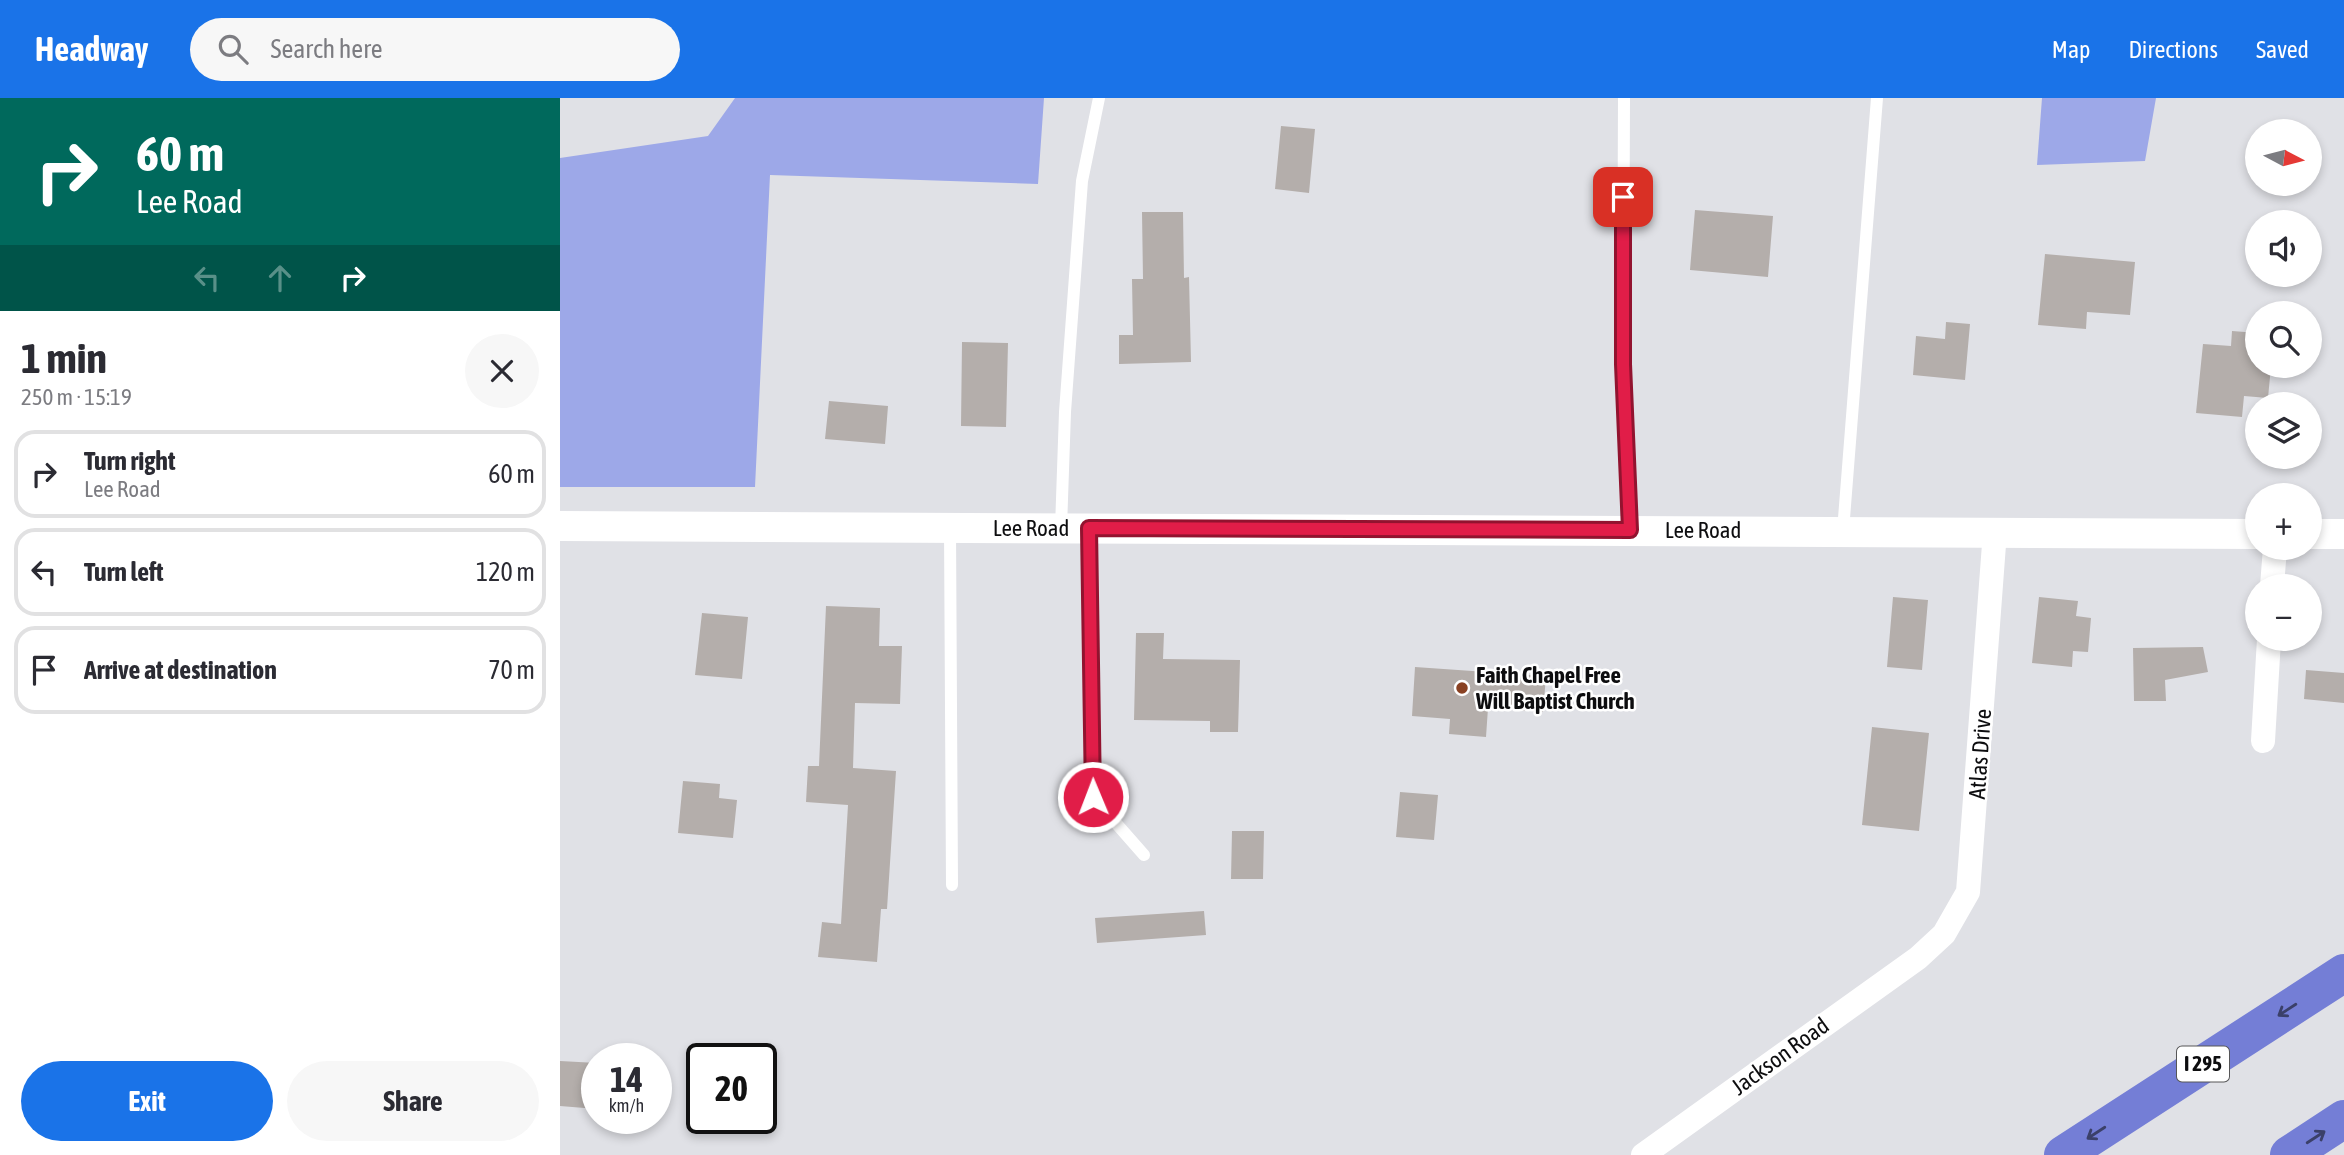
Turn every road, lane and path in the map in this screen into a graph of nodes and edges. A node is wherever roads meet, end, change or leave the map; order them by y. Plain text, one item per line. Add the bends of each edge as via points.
1 (1099, 98) edge
2 (1624, 98) edge
3 (1877, 98) edge
4 (560, 526) edge
5 (950, 528) junction
6 (1075, 528) junction
7 (1630, 530) junction
8 (1843, 531) junction
9 (1995, 531) junction
10 (2245, 534) edge
11 (2322, 534) edge
12 (2344, 534) edge
13 (2268, 651) edge
14 (2263, 741) dead end
15 (1144, 855) dead end
16 (952, 885) dead end
17 (1918, 958) joint
18 (2344, 972) edge
19 (2344, 1119) edge
20 (1643, 1155) edge
21 (2063, 1155) edge
22 (2289, 1155) edge

1 - 6 lane via 1082,181 1065,412
2 - 7 lane via 1623,364
3 - 8 lane
4 - 5 street, Lee Road
5 - 6 street, Lee Road
5 - 16 lane
6 - 7 street, Lee Road
6 - 15 lane via 1093,797
7 - 8 street, Lee Road
8 - 9 street, Lee Road
9 - 10 street, Lee Road
9 - 17 street, Atlas Drive via 1968,891 1944,934
11 - 12 street
13 - 14 street
17 - 20 street, Jackson Road
18 -> 21 highway, I 295
22 -> 19 highway

